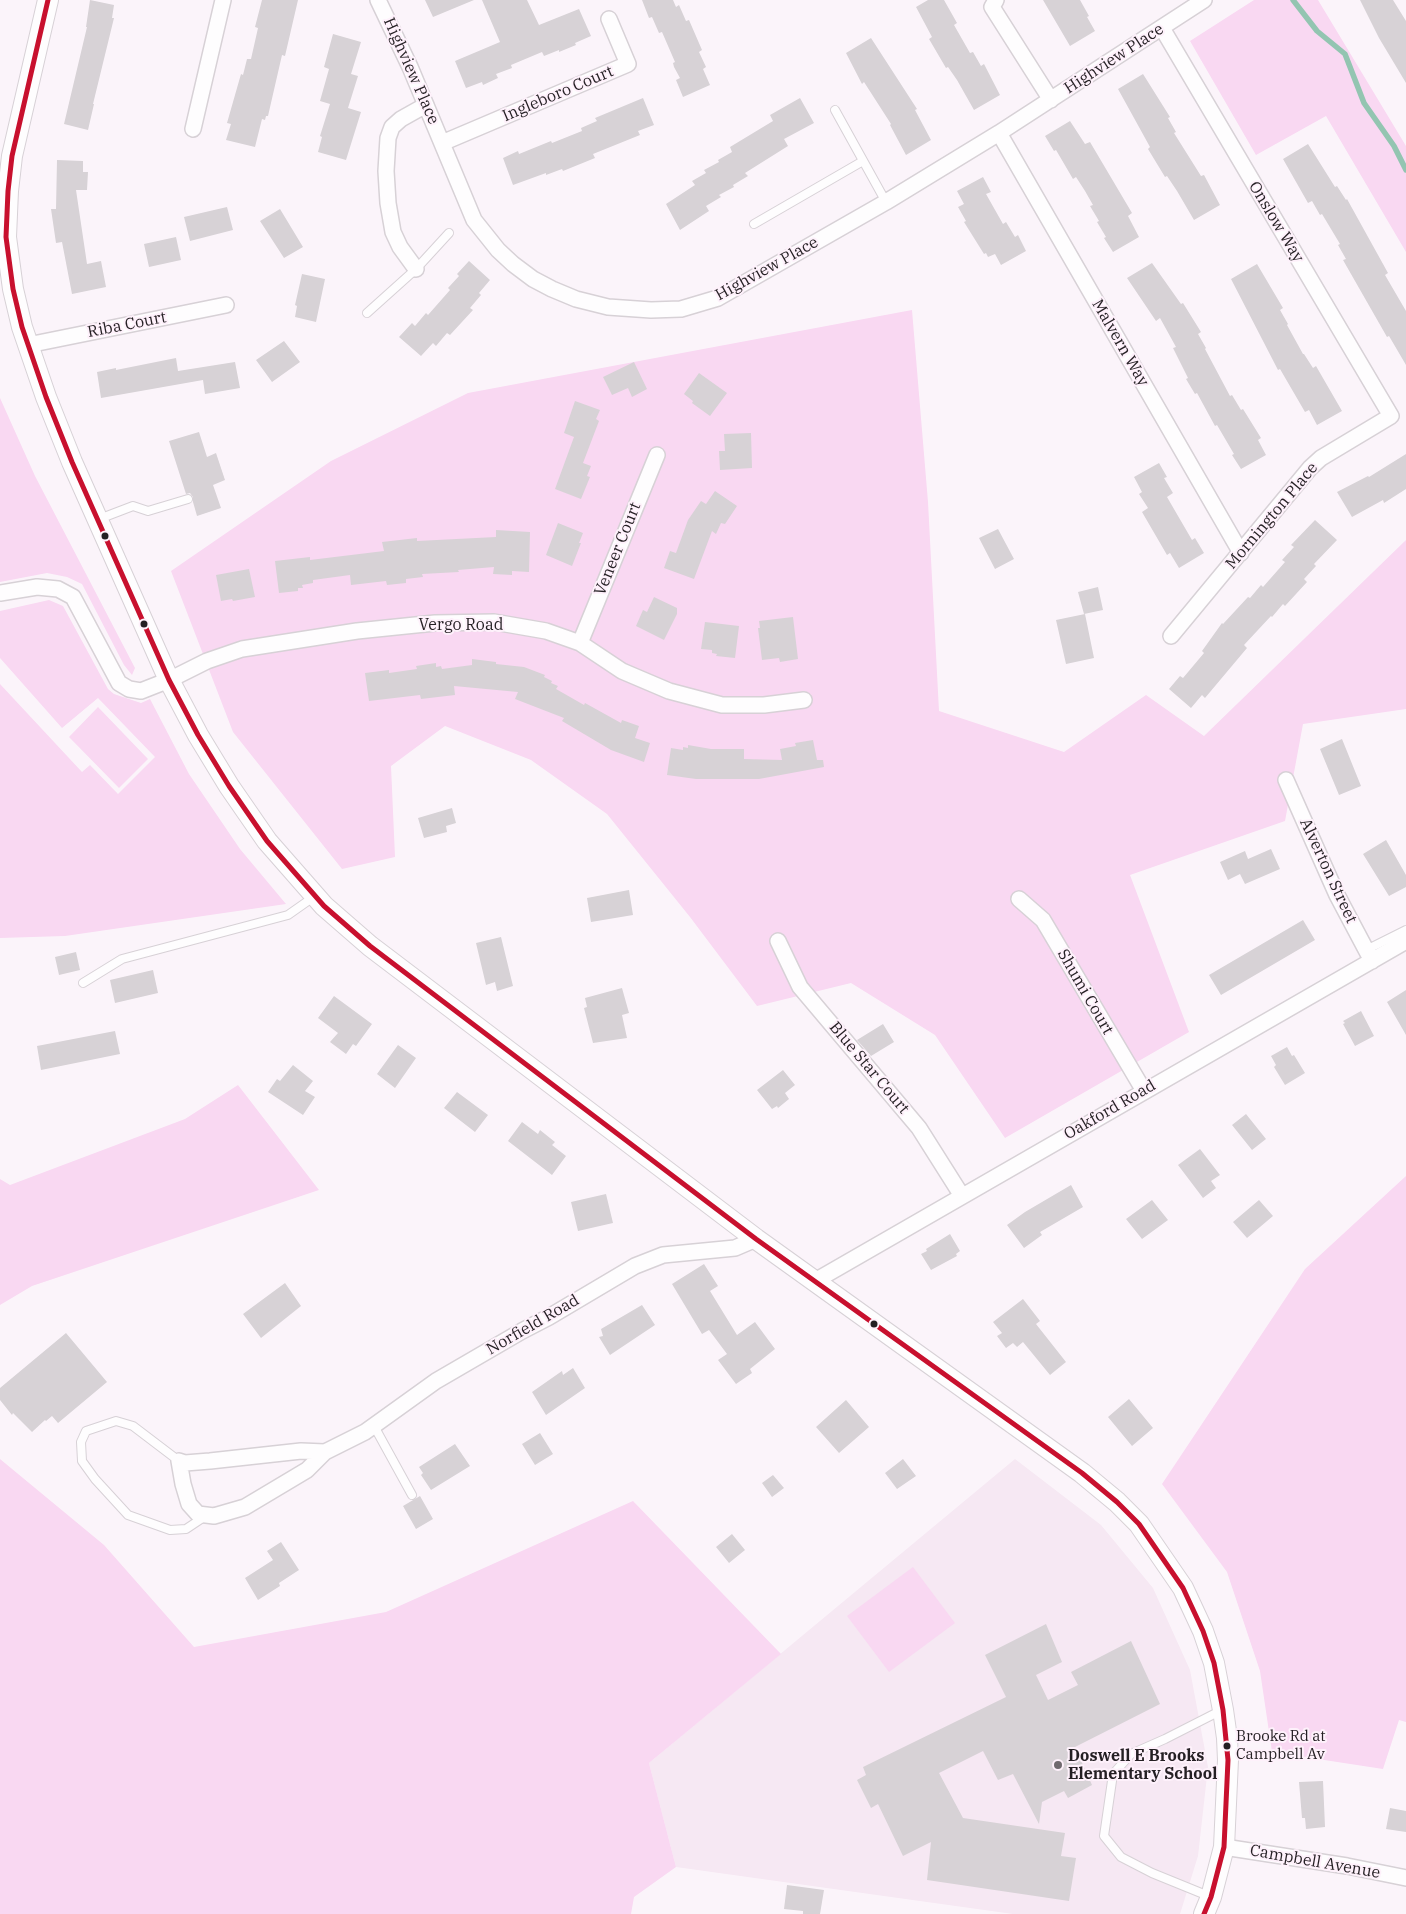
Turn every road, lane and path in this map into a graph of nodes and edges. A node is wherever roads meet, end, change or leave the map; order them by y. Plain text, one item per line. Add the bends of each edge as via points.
1 (48, 0) edge
2 (223, 0) edge
3 (378, 0) edge
4 (996, 0) edge
5 (1204, 0) edge
6 (609, 19) dead end
7 (1162, 28) junction
8 (1051, 100) junction
9 (426, 104) junction
10 (835, 110) dead end
11 (194, 129) dead end
12 (999, 133) junction
13 (442, 144) junction
14 (863, 162) junction
15 (886, 202) junction
16 (754, 224) dead end
17 (448, 233) dead end
18 (416, 269) junction
19 (226, 305) dead end
20 (367, 313) dead end
21 (28, 345) junction
22 (1391, 416) joint
23 (657, 455) dead end
24 (188, 499) dead end
25 (97, 520) junction
26 (1241, 553) junction
27 (0, 594) edge
28 (1171, 636) dead end
29 (580, 643) junction
30 (169, 680) junction
31 (804, 700) dead end
32 (1286, 780) dead end
33 (315, 896) junction
34 (1019, 899) dead end
35 (1406, 930) edge
36 (778, 941) dead end
37 (1406, 941) edge
38 (1369, 956) junction
39 (83, 983) dead end
40 (1144, 1091) junction
41 (962, 1196) junction
42 (756, 1239) junction
43 (815, 1281) junction
44 (374, 1426) junction
45 (325, 1452) junction
46 (178, 1461) junction
47 (412, 1495) dead end
48 (206, 1516) junction
49 (1223, 1710) junction
50 (1224, 1847) junction
51 (1406, 1878) edge
52 (1207, 1905) edge

1 - 21 street via 12,156 8,191 6,237 9,264
2 - 11 street
3 - 9 street, Highview Place
4 - 8 street via 992,7
5 - 7 street, Highview Place
6 - 13 street, Ingleboro Court via 628,64
7 - 8 street, Highview Place
7 - 22 street, Onslow Way
8 - 12 street, Highview Place
9 - 13 street, Highview Place
9 - 18 street via 392,127 388,138 386,171 393,232
10 - 14 lane
12 - 15 street, Highview Place
12 - 26 street, Malvern Way
13 - 15 street, Highview Place via 474,220 498,250 533,279 552,289 608,307 681,309 718,298
14 - 15 lane
14 - 16 lane
17 - 18 lane
18 - 20 lane
19 - 21 street, Riba Court
21 - 25 street
22 - 26 street, Mornington Place via 1320,458
23 - 29 street, Veneer Court
24 - 25 lane via 148,512 132,506
25 - 30 street
26 - 28 street, Mornington Place
27 - 30 street, Vergo Road via 37,587 58,589 73,597 119,682 129,689 141,691
29 - 30 street, Vergo Road via 546,631 494,622 435,622 242,649 207,661
29 - 31 street, Vergo Road via 622,671 669,691 714,703 764,705
30 - 33 street via 229,786 267,841
32 - 38 street, Alverton Street via 1337,895
33 - 39 lane via 288,915 122,959
33 - 42 street via 370,946
34 - 40 street, Shumi Court via 1043,920
35 - 38 lane
36 - 41 street, Blue Star Court via 800,987 919,1128
37 - 38 street, Oakford Road
38 - 40 street, Oakford Road
40 - 41 street, Oakford Road
41 - 43 street, Oakford Road
42 - 43 street
42 - 44 street, Norfield Road via 735,1248 663,1256 634,1266 436,1382
43 - 49 street via 1082,1473 1139,1524 1183,1588 1203,1631 1214,1663
44 - 45 street, Norfield Road
44 - 47 lane
45 - 46 street, Norfield Road
45 - 48 street, Norfield Road via 307,1470 245,1507 226,1514
46 - 48 street via 189,1504 198,1514
46 - 48 lane via 133,1426 116,1421 86,1431 81,1442 82,1461 128,1514 170,1530 186,1529
49 - 50 street via 1228,1760
49 - 52 lane via 1131,1754 1113,1774 1104,1836 1122,1857
50 - 51 street, Campbell Avenue
50 - 52 street

